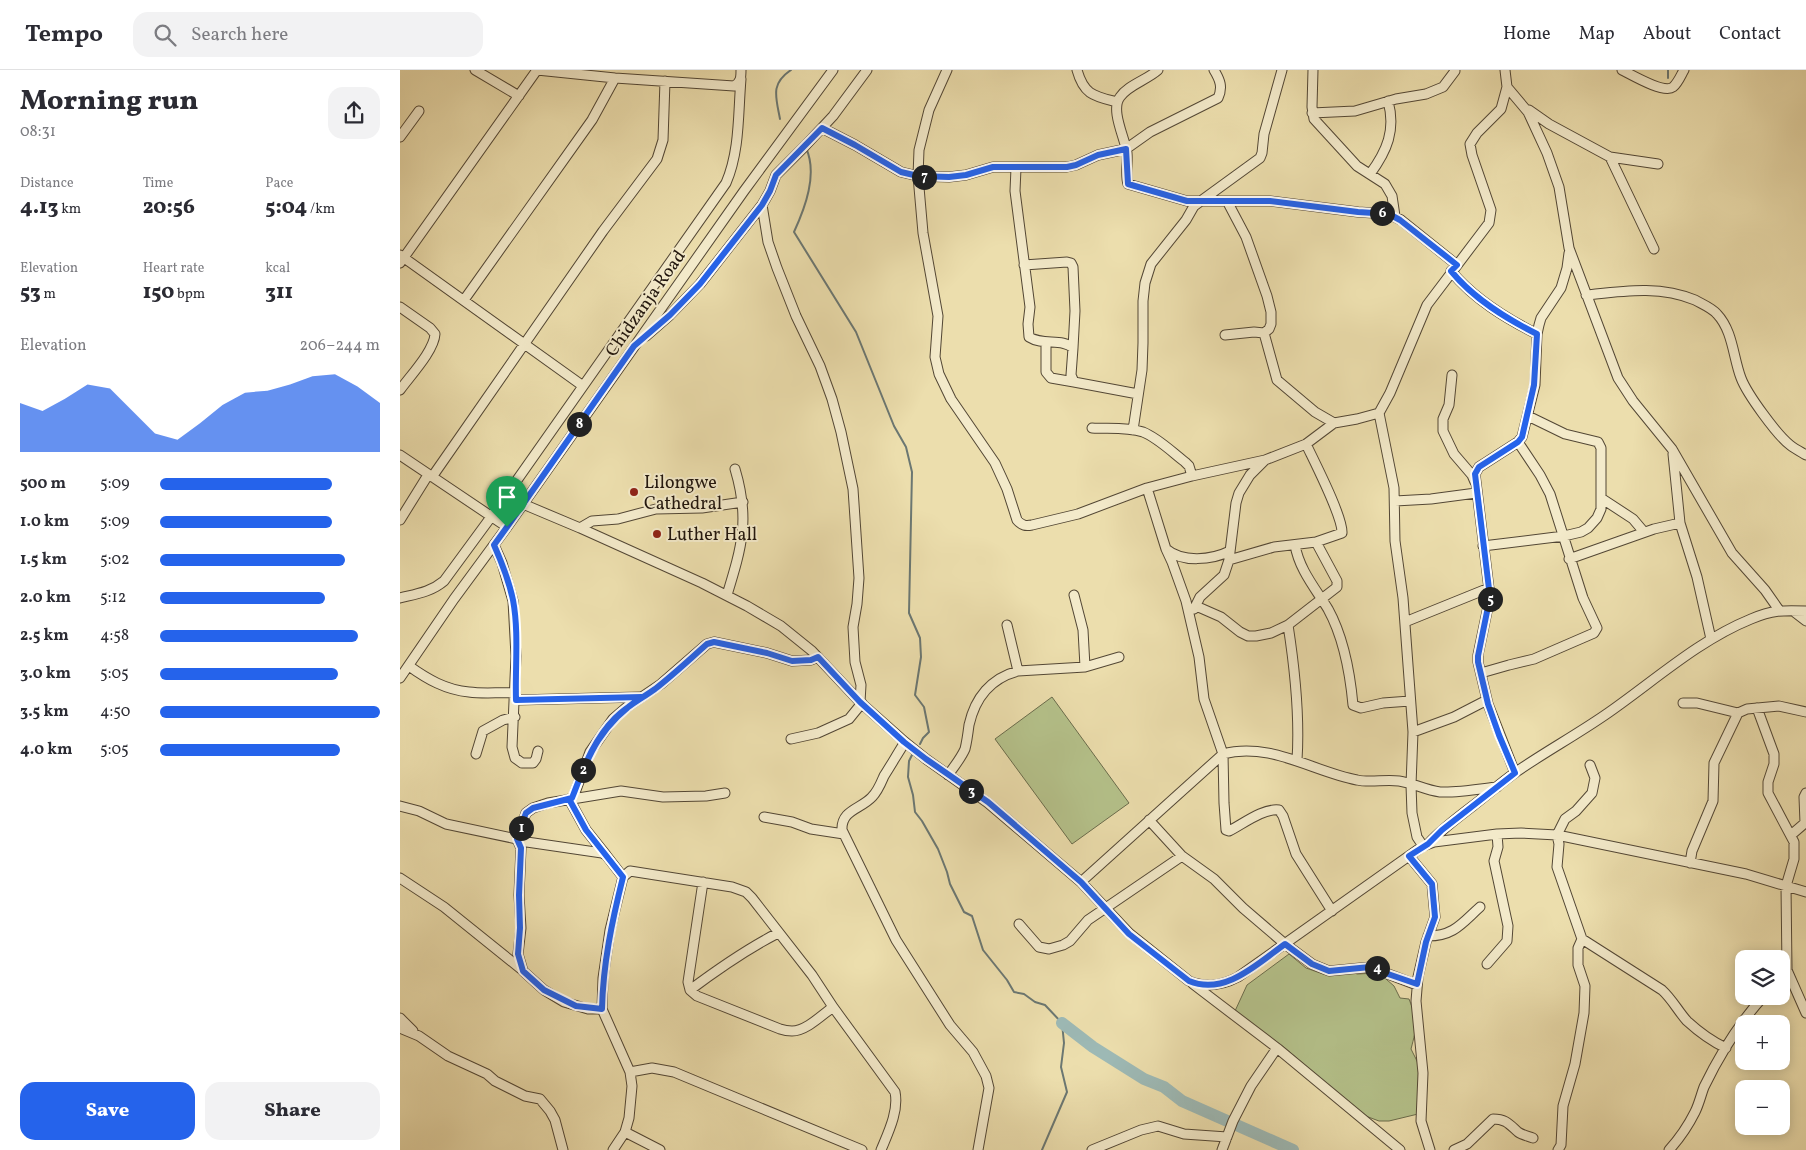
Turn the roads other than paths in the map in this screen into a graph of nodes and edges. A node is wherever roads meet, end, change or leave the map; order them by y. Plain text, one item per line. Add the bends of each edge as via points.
1 (475, 70) edge
2 (833, 70) edge
3 (866, 70) edge
4 (947, 70) edge
5 (1076, 70) edge
6 (1158, 70) edge
7 (1214, 70) edge
8 (1282, 70) edge
9 (1313, 70) edge
10 (1455, 70) edge
11 (1505, 70) edge
12 (1622, 70) edge
13 (1684, 70) edge
14 (604, 74) edge
15 (741, 74) edge
16 (615, 78) junction
17 (665, 81) junction
18 (1507, 87) junction
19 (519, 96) junction
20 (1388, 101) junction
21 (1117, 102) junction
22 (1523, 104) junction
23 (419, 110) dead end
24 (1312, 113) junction
25 (822, 128) junction
26 (400, 137) edge
27 (1126, 149) junction
28 (1610, 157) junction
29 (1658, 164) dead end
30 (1016, 168) junction
31 (1370, 174) junction
32 (918, 176) junction
33 (1200, 201) junction
34 (1227, 201) junction
35 (762, 205) junction
36 (1395, 216) junction
37 (1569, 248) junction
38 (1654, 249) dead end
39 (401, 258) edge
40 (1024, 265) junction
41 (1454, 268) junction
42 (1586, 295) junction
43 (464, 300) junction
44 (400, 307) edge
45 (1264, 333) junction
46 (1225, 334) dead end
47 (1537, 334) junction
48 (1046, 343) junction
49 (525, 344) junction
50 (634, 346) junction
51 (1073, 348) junction
52 (1452, 375) dead end
53 (1074, 382) junction
54 (583, 386) junction
55 (400, 390) edge
56 (1138, 394) junction
57 (1379, 413) junction
58 (1528, 416) junction
59 (1334, 423) junction
60 (1092, 428) dead end
61 (1133, 430) junction
62 (1518, 442) junction
63 (1306, 444) junction
64 (1672, 449) junction
65 (400, 455) edge
66 (1806, 455) edge
67 (1265, 460) junction
68 (736, 469) dead end
69 (430, 476) junction
70 (1192, 476) junction
71 (1475, 482) junction
72 (1147, 488) junction
73 (1476, 493) junction
74 (1601, 498) junction
75 (1395, 501) junction
76 (743, 502) junction
77 (523, 504) junction
78 (491, 517) junction
79 (400, 520) edge
80 (1680, 523) junction
81 (507, 527) junction
82 (580, 528) junction
83 (1644, 532) junction
84 (1564, 536) junction
85 (1316, 542) junction
86 (494, 545) junction
87 (1295, 545) junction
88 (1483, 546) junction
89 (1166, 549) junction
90 (1230, 556) junction
91 (1569, 559) junction
92 (1489, 588) junction
93 (727, 595) junction
94 (1074, 595) dead end
95 (400, 598) edge
96 (1322, 600) junction
97 (1196, 606) junction
98 (1779, 610) junction
99 (1793, 610) junction
100 (1806, 611) edge
101 (1190, 619) junction
102 (1806, 621) edge
103 (1405, 622) junction
104 (1007, 625) dead end
105 (1288, 625) junction
106 (1711, 639) junction
107 (818, 657) junction
108 (1119, 657) dead end
109 (409, 666) junction
110 (1085, 666) junction
111 (1018, 671) junction
112 (1481, 673) junction
113 (400, 678) edge
114 (515, 696) junction
115 (642, 697) junction
116 (1487, 700) junction
117 (1410, 701) junction
118 (861, 702) junction
119 (1683, 702) dead end
120 (1757, 708) junction
121 (1806, 712) edge
122 (1738, 714) junction
123 (515, 717) junction
124 (1413, 732) junction
125 (791, 739) dead end
126 (904, 742) junction
127 (538, 751) dead end
128 (476, 754) dead end
129 (1223, 754) junction
130 (1297, 760) junction
131 (1590, 765) dead end
132 (1515, 773) junction
133 (948, 775) junction
134 (1411, 784) junction
135 (1497, 787) junction
136 (725, 793) dead end
137 (1806, 793) edge
138 (571, 799) junction
139 (400, 806) edge
140 (764, 817) dead end
141 (1149, 820) junction
142 (844, 834) junction
143 (1497, 834) junction
144 (1557, 835) junction
145 (1791, 835) junction
146 (518, 840) junction
147 (1425, 845) junction
148 (606, 855) junction
149 (1182, 856) junction
150 (1409, 856) junction
151 (1690, 863) junction
152 (623, 877) junction
153 (400, 878) edge
154 (703, 882) junction
155 (1081, 882) junction
156 (1786, 886) junction
157 (1806, 892) edge
158 (1480, 907) dead end
159 (1106, 910) junction
160 (1332, 911) junction
161 (1019, 924) dead end
162 (778, 933) junction
163 (1428, 936) junction
164 (1582, 939) junction
165 (1285, 944) junction
166 (1785, 950) edge
167 (1487, 964) dead end
168 (523, 971) junction
169 (1189, 981) junction
170 (1417, 984) junction
171 (1790, 984) edge
172 (690, 990) junction
173 (1757, 1005) edge
174 (833, 1007) junction
175 (602, 1009) junction
176 (1806, 1013) edge
177 (400, 1018) edge
178 (400, 1028) edge
179 (419, 1036) junction
180 (1277, 1048) junction
181 (1726, 1048) junction
182 (630, 1072) junction
183 (1230, 1129) junction
184 (625, 1132) junction
185 (1533, 1138) dead end
186 (563, 1150) edge
187 (613, 1150) edge
188 (660, 1150) edge
189 (862, 1150) edge
190 (881, 1150) edge
191 (978, 1150) edge
192 (1092, 1150) edge
193 (1222, 1150) edge
194 (1400, 1150) edge
195 (1430, 1150) edge
196 (1454, 1150) edge
197 (1558, 1150) edge
198 (1669, 1150) edge

1 - 19 street
2 - 50 street, Chidzanja Road
3 - 25 street
4 - 32 street via 927,119 919,150
5 - 21 street via 1084,89 1092,95
6 - 21 street via 1126,91
7 - 27 street via 1222,91 1218,98 1150,132
8 - 33 street via 1260,158
9 - 24 street
10 - 20 street via 1439,90
11 - 18 street
12 - 13 street via 1669,89
14 - 16 street
14 - 19 street via 537,70
15 - 17 street via 734,86
15 - 54 street via 736,150 726,183
16 - 17 street
16 - 43 street via 592,120
17 - 49 street via 660,154
18 - 22 street
18 - 41 street via 1501,109 1470,144 1490,217
19 - 39 street
20 - 24 street via 1355,111
20 - 31 street via 1392,114 1387,147
21 - 27 street
22 - 28 street via 1549,124
22 - 37 street via 1547,153 1559,187
23 - 26 street
24 - 31 street via 1356,166
25 - 32 street via 901,172
25 - 35 street via 776,175
27 - 30 street via 1067,167
27 - 33 street via 1128,184 1187,201
28 - 29 street
28 - 38 street
30 - 32 street via 987,168 949,177
30 - 40 street via 1015,191
31 - 36 street via 1385,184 1392,196
32 - 72 street via 923,233 938,316 937,366 951,399 995,462 1018,520 1025,526 1060,519
33 - 34 street
33 - 56 street via 1151,264 1143,301
34 - 36 street via 1288,202
34 - 45 street via 1246,237 1267,296 1271,324
35 - 50 street via 700,284
35 - 118 street via 768,242 777,268 832,399 853,489 859,578 853,627
36 - 41 street
37 - 42 street
37 - 47 street via 1565,278 1541,318
39 - 43 street
40 - 48 street via 1030,337
40 - 51 street via 1071,263 1075,311
41 - 47 street via 1462,284 1484,302
41 - 57 street via 1427,306
42 - 64 street via 1618,378
42 - 66 street via 1626,290 1665,292 1690,298 1717,314 1734,349 1741,378 1753,400 1788,444
43 - 49 street
44 - 55 street via 435,334 430,349
45 - 46 street
45 - 59 street via 1276,380 1314,412
47 - 58 street via 1534,385
48 - 51 street via 1069,344
48 - 53 street via 1046,372 1051,378
49 - 54 street
49 - 69 street
50 - 77 street, Chidzanja Road
51 - 53 street via 1071,375
52 - 71 street via 1443,432 1454,454
53 - 56 street
54 - 78 street
56 - 61 street
57 - 59 street
57 - 75 street
58 - 62 street
58 - 74 street via 1565,434 1598,442 1601,448
59 - 63 street
60 - 61 street
61 - 70 street via 1152,437 1180,458 1189,466
62 - 71 street via 1479,467
62 - 84 street via 1546,484
63 - 67 street
63 - 85 street via 1343,531
64 - 80 street
64 - 98 street via 1732,553 1766,590
65 - 69 street
67 - 70 street
67 - 90 street via 1239,493
68 - 76 street
69 - 78 street
69 - 79 street
70 - 72 street
71 - 73 street
72 - 89 street
73 - 75 street
73 - 88 street
74 - 83 street via 1634,518
74 - 84 street via 1600,514 1588,528
75 - 103 street via 1395,540
76 - 82 street via 597,519
76 - 93 street via 742,536
77 - 81 street, Chidzanja Road
77 - 82 street
78 - 81 street
78 - 95 street via 444,581 427,592
80 - 83 street
80 - 106 street
81 - 86 street, Chidzanja Road
82 - 93 street
83 - 91 street
84 - 88 street
84 - 91 street
85 - 87 street
85 - 96 street via 1338,584
86 - 109 street, Chidzanja Road
86 - 114 street via 513,601
87 - 90 street
87 - 96 street via 1300,563
88 - 92 street
89 - 90 street via 1175,555 1201,558
89 - 101 street
90 - 97 street via 1224,575 1206,590
91 - 112 street via 1583,598 1597,624 1596,631 1534,659
92 - 103 street
92 - 112 street via 1489,606 1478,656
93 - 107 street via 781,626
94 - 110 street via 1083,630
96 - 105 street
96 - 117 street via 1340,638 1350,675 1353,705 1361,708 1384,702
97 - 101 street
97 - 105 street via 1221,617 1248,636 1271,634
98 - 99 street
98 - 106 street via 1750,619
99 - 100 street
99 - 102 street
101 - 129 street via 1204,699
103 - 117 street
104 - 111 street
105 - 130 street via 1296,675
106 - 132 street via 1634,696
107 - 115 street via 792,661 710,642
107 - 118 street
108 - 110 street
109 - 113 street, Chidzanja Road
109 - 114 street via 438,684 456,690
110 - 111 street
111 - 133 street via 994,682 981,694 964,751
112 - 116 street
114 - 115 street
114 - 123 street
115 - 138 street via 613,719 596,743
116 - 124 street via 1454,717
116 - 132 street
117 - 124 street
118 - 125 street via 849,719 818,733
118 - 126 street
119 - 122 street
120 - 121 street via 1779,706
120 - 122 street
120 - 145 street via 1774,754 1768,793
122 - 151 street via 1714,763 1713,801
123 - 127 street via 512,735 515,758 522,763 533,763
123 - 128 street via 482,731
124 - 134 street
126 - 133 street
126 - 142 street via 876,792 846,815 842,825
129 - 130 street via 1250,751
129 - 141 street
129 - 160 street via 1226,830 1229,832 1262,814 1279,810 1296,854
130 - 134 street via 1358,781 1391,780
131 - 144 street via 1595,778 1592,793 1565,819
132 - 135 street
133 - 155 street via 988,802
134 - 135 street via 1442,792
134 - 147 street via 1412,820 1417,837
135 - 147 street
136 - 138 street via 663,797 621,791
137 - 145 street via 1805,823
138 - 146 street via 529,810
138 - 148 street via 586,830
139 - 146 street via 446,824
140 - 142 street
141 - 149 street
141 - 155 street
142 - 191 street via 896,940 986,1076 989,1088
143 - 144 street
143 - 147 street
143 - 167 street via 1494,861 1508,926 1507,941
144 - 151 street
144 - 164 street via 1560,844 1557,867
145 - 156 street via 1795,850
146 - 148 street
146 - 168 street via 521,848 518,954
147 - 150 street
148 - 152 street
149 - 159 street
149 - 165 street via 1214,880
150 - 160 street
150 - 163 street via 1432,884 1435,917
151 - 156 street
152 - 154 street via 626,872 635,871
152 - 175 street via 610,930
153 - 168 street via 444,907
154 - 162 street via 746,892
154 - 172 street via 688,982
155 - 159 street
156 - 157 street
156 - 166 street
158 - 163 street via 1454,930 1440,936
159 - 161 street via 1088,920 1063,945 1049,949 1035,944
159 - 169 street via 1129,934
160 - 165 street
162 - 172 street via 751,947
162 - 174 street
163 - 170 street
164 - 181 street via 1662,990 1686,1020 1709,1040
164 - 197 street via 1578,948 1578,964 1585,986 1584,1014 1563,1106
165 - 169 street via 1228,982 1212,986
165 - 170 street via 1312,964 1329,971 1379,968
168 - 175 street via 564,1002 588,1009
169 - 180 street
170 - 195 street via 1423,1073 1421,1122
171 - 176 street
172 - 174 street via 780,1029 792,1031 801,1029
173 - 181 street
174 - 190 street via 895,1092 895,1112
175 - 182 street
177 - 179 street
178 - 179 street
179 - 186 street via 495,1081 525,1096 540,1099 555,1120
180 - 183 street via 1251,1086
180 - 194 street
181 - 198 street via 1704,1088 1696,1112
182 - 184 street via 631,1100
182 - 189 street via 652,1068 674,1072
183 - 192 street via 1184,1134 1158,1126
183 - 193 street
184 - 187 street
184 - 188 street
185 - 196 street via 1520,1133 1503,1119 1493,1119 1467,1144

